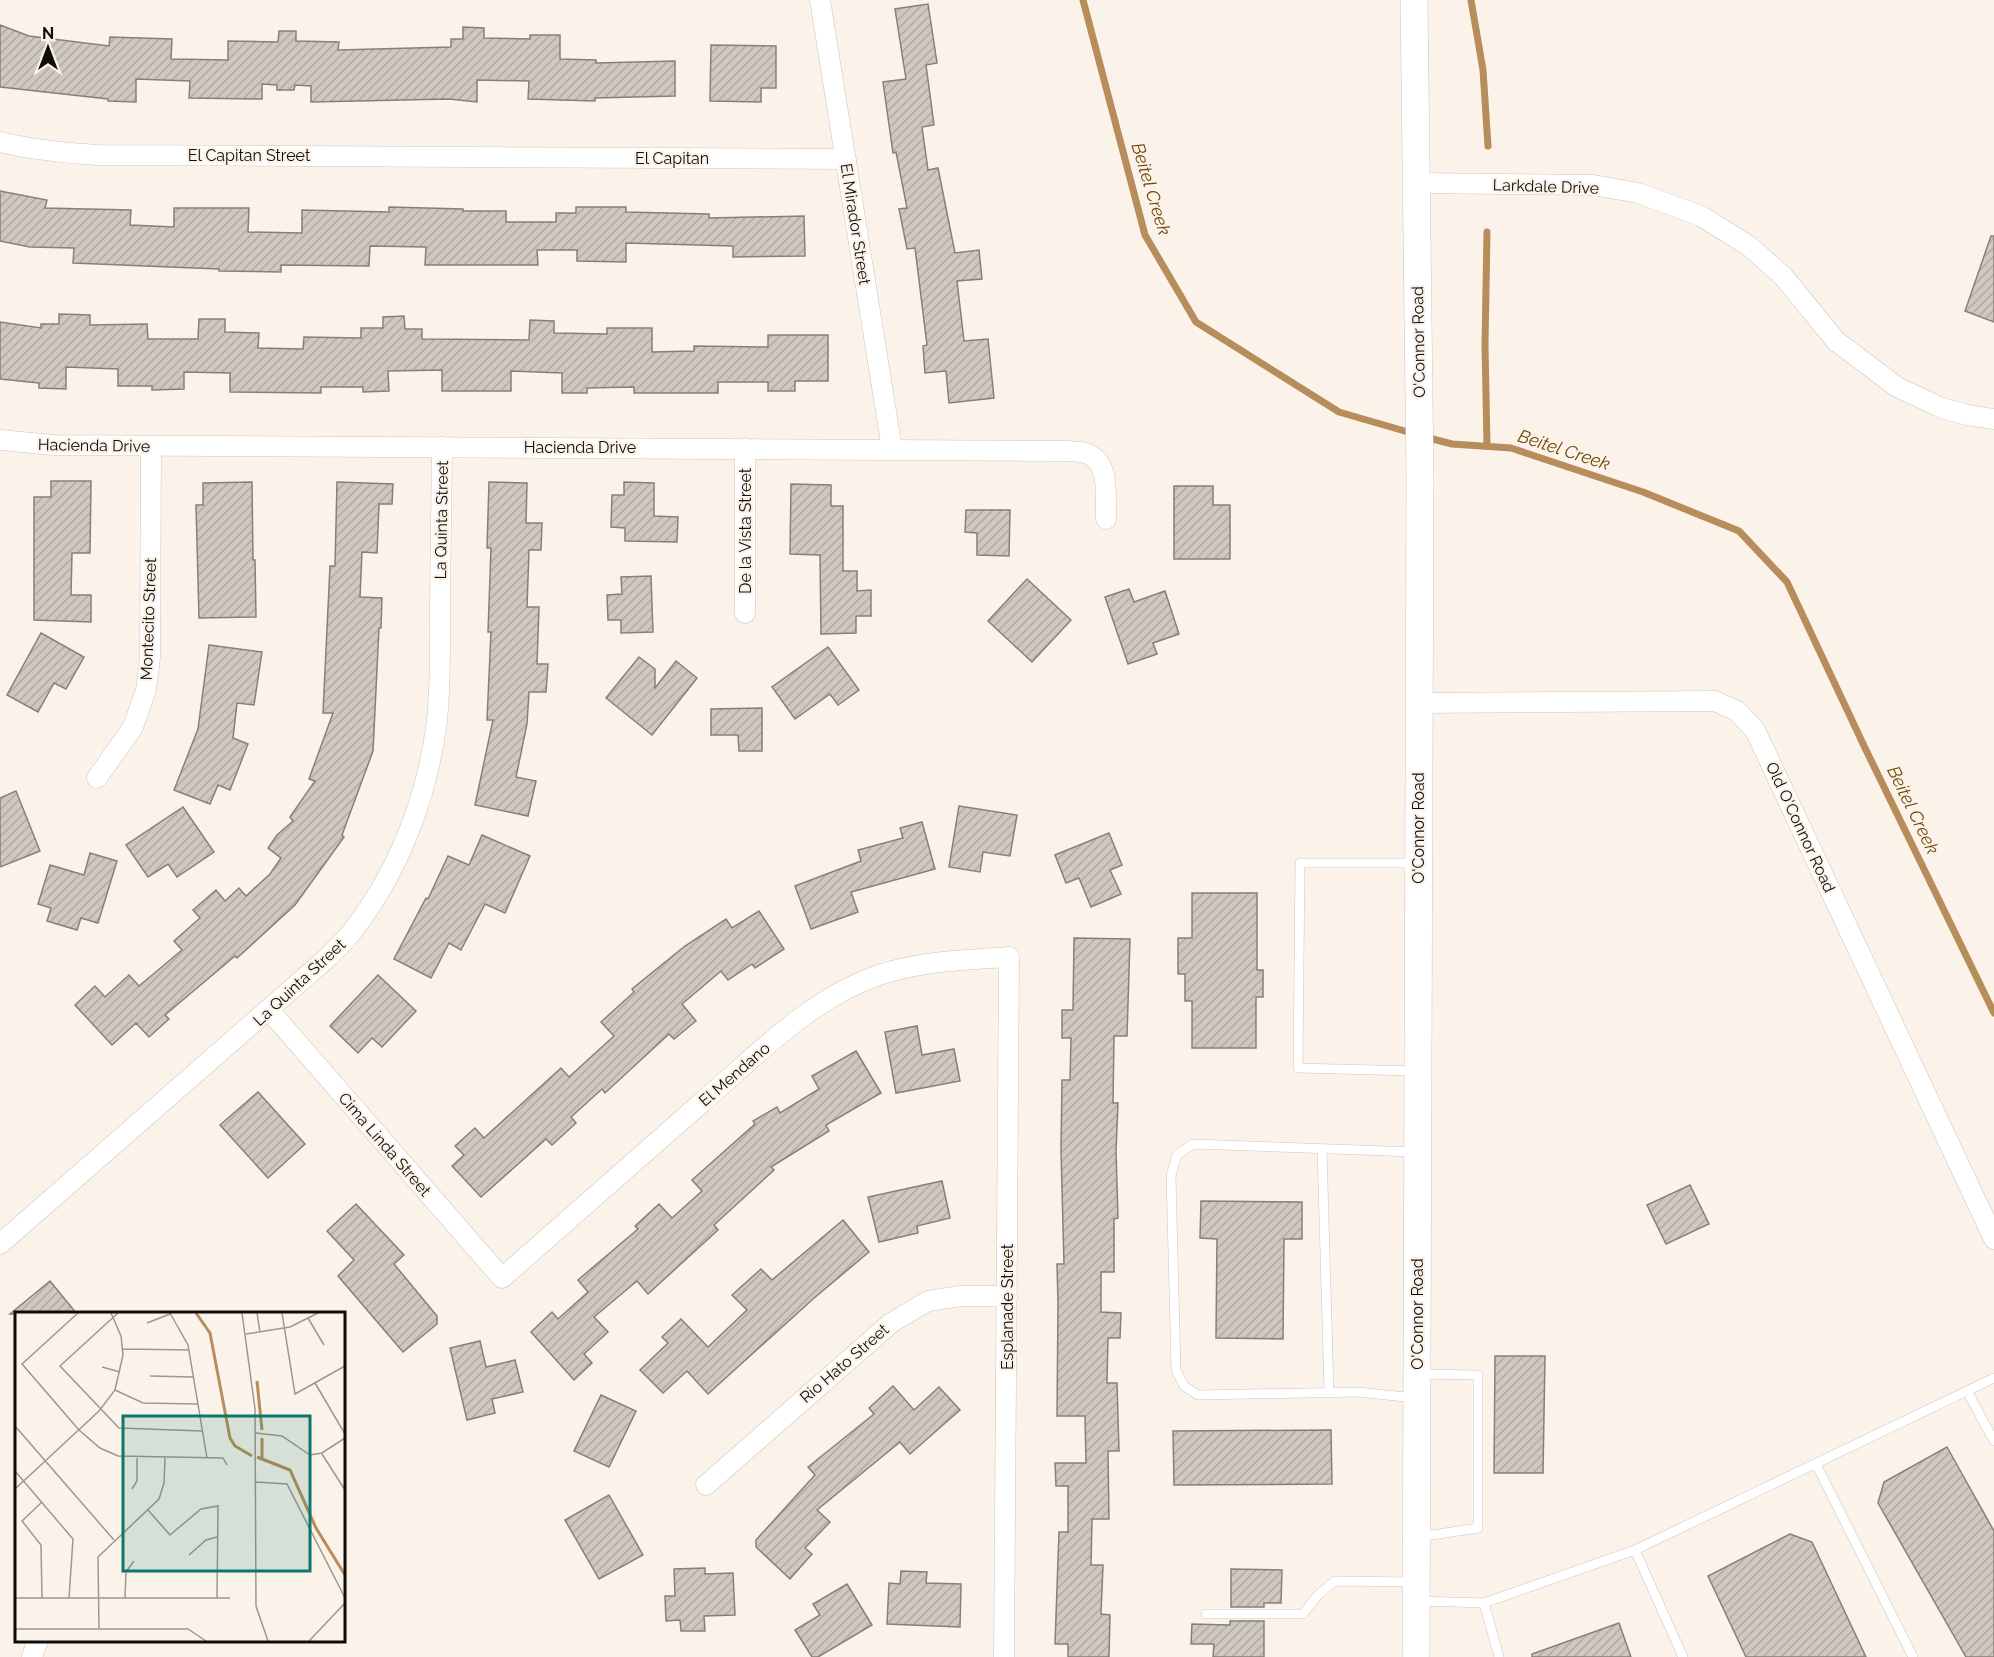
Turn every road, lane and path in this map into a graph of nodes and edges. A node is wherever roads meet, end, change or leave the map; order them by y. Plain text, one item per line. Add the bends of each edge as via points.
1 (820, 0) edge
2 (1414, 0) edge
3 (0, 142) edge
4 (499, 157) joint
5 (846, 159) junction
6 (1416, 183) junction
7 (1994, 419) edge
8 (0, 440) edge
9 (151, 446) junction
10 (442, 447) junction
11 (745, 448) junction
12 (892, 449) junction
13 (1106, 519) dead end
14 (746, 613) dead end
15 (1418, 703) junction
16 (97, 778) dead end
17 (1418, 863) junction
18 (1009, 957) joint
19 (269, 1010) junction
20 (1417, 1071) junction
21 (1322, 1149) junction
22 (1417, 1152) junction
23 (1994, 1239) edge
24 (0, 1244) edge
25 (502, 1278) joint
26 (1007, 1296) junction
27 (1994, 1378) edge
28 (1418, 1386) junction
29 (1967, 1391) junction
30 (1329, 1392) junction
31 (1994, 1441) edge
32 (1816, 1464) junction
33 (706, 1485) dead end
34 (1417, 1538) junction
35 (1635, 1550) junction
36 (1417, 1592) junction
37 (1484, 1603) junction
38 (1206, 1614) dead end
39 (38, 1642) edge
40 (32, 1657) edge
41 (1004, 1657) edge
42 (1416, 1657) edge
43 (1498, 1657) edge
44 (1683, 1657) edge
45 (1913, 1657) edge

1 - 5 street, El Mirador Street
2 - 6 main road, O'Connor Road
3 - 4 street, El Capitan Street via 62,153
4 - 5 street, El Capitan
5 - 12 street, El Mirador Street
6 - 7 street, Larkdale Drive via 1593,185 1638,193 1701,216 1783,276 1836,341 1897,387 1942,408
6 - 15 main road, O'Connor Road
8 - 9 street, Hacienda Drive
9 - 10 street, Hacienda Drive
9 - 16 street, Montecito Street via 150,658 146,690 133,727
10 - 11 street, Hacienda Drive
10 - 19 street, La Quinta Street via 437,719 417,809 380,892 353,931
11 - 12 street, Hacienda Drive
11 - 14 street, De la Vista Street
12 - 13 street, Hacienda Drive via 1087,453 1099,461 1104,474
15 - 17 main road, O'Connor Road
15 - 23 street, Old O'Connor Road via 1715,701 1737,711 1755,730
17 - 20 main road, O'Connor Road
17 - 20 lane via 1300,863 1298,962 1298,1068
18 - 25 street, El Mendano via 904,968 830,998 777,1037
18 - 26 street, Esplanade Street
19 - 24 street, La Quinta Street
19 - 25 street, Cima Linda Street
20 - 22 main road, O'Connor Road
21 - 22 lane
21 - 30 lane
21 - 30 lane via 1193,1144 1177,1155 1171,1176 1173,1290 1176,1370 1184,1386 1198,1395
22 - 28 main road, O'Connor Road
26 - 33 street, Rio Hato Street via 928,1301 891,1323
26 - 41 street, Esplanade Street
27 - 29 lane
28 - 30 lane
28 - 34 main road, O'Connor Road
28 - 34 lane via 1478,1375 1478,1528
29 - 31 lane
29 - 32 lane
32 - 35 lane
32 - 45 lane
34 - 36 main road, O'Connor Road
35 - 37 lane
35 - 44 lane
36 - 37 lane
36 - 38 lane via 1335,1581 1303,1614
36 - 42 main road, O'Connor Road
37 - 43 lane
39 - 40 street

